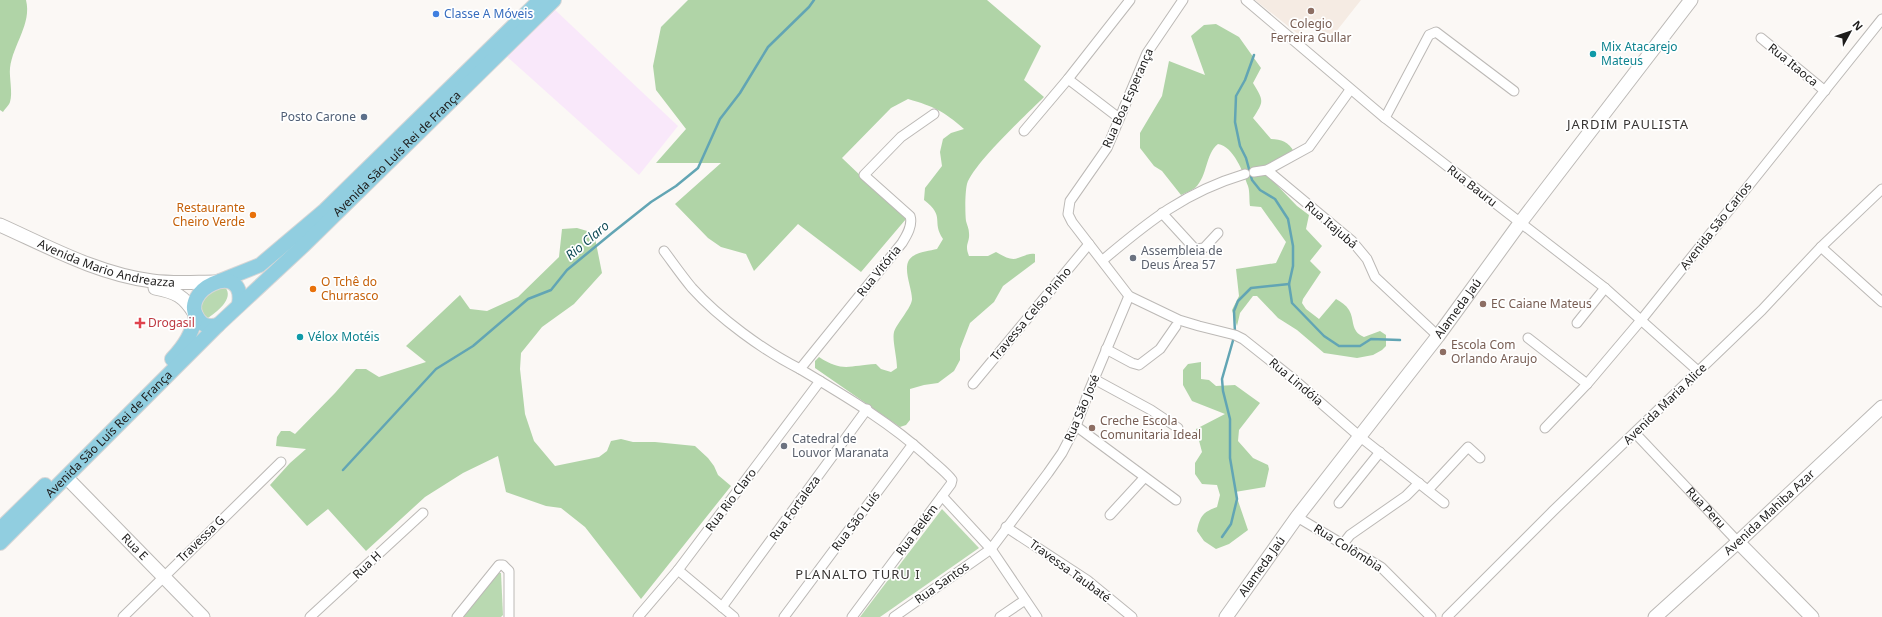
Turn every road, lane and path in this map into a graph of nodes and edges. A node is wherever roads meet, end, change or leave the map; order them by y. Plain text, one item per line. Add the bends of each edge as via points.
1 (540, 0) edge
2 (554, 0) edge
3 (1130, 0) edge
4 (1183, 0) edge
5 (1246, 0) edge
6 (1691, 0) edge
7 (1882, 19) edge
8 (1761, 38) dead end
9 (1068, 79) junction
10 (1350, 90) junction
11 (1514, 91) dead end
12 (1826, 91) junction
13 (934, 114) dead end
14 (1119, 118) junction
15 (1385, 118) junction
16 (1024, 131) dead end
17 (1268, 170) junction
18 (1882, 189) edge
19 (1162, 213) junction
20 (1520, 224) junction
21 (0, 225) edge
22 (0, 230) edge
23 (1218, 233) dead end
24 (1089, 244) junction
25 (1821, 247) junction
26 (664, 251) dead end
27 (1103, 260) junction
28 (219, 281) junction
29 (1604, 288) junction
30 (1129, 296) junction
31 (1882, 302) edge
32 (239, 305) junction
33 (196, 314) junction
34 (1642, 320) junction
35 (1577, 323) dead end
36 (218, 325) junction
37 (1176, 326) dead end
38 (1438, 336) junction
39 (1528, 338) dead end
40 (1106, 349) junction
41 (800, 369) junction
42 (1698, 371) junction
43 (1094, 379) junction
44 (820, 381) junction
45 (972, 384) dead end
46 (1587, 384) junction
47 (1882, 407) edge
48 (867, 410) junction
49 (1076, 426) junction
50 (1178, 428) dead end
51 (1545, 428) dead end
52 (1635, 433) junction
53 (1359, 436) junction
54 (913, 444) junction
55 (1380, 452) junction
56 (1480, 458) dead end
57 (281, 462) dead end
58 (66, 477) junction
59 (1144, 478) junction
60 (1419, 482) junction
61 (1428, 490) junction
62 (942, 496) junction
63 (1176, 500) dead end
64 (1339, 503) dead end
65 (1444, 503) dead end
66 (423, 513) dead end
67 (1110, 515) dead end
68 (1297, 517) junction
69 (1006, 527) junction
70 (0, 529) edge
71 (1738, 542) junction
72 (0, 543) edge
73 (1344, 544) junction
74 (991, 549) junction
75 (678, 570) junction
76 (163, 576) junction
77 (1025, 600) junction
78 (722, 607) junction
79 (123, 617) edge
80 (203, 617) edge
81 (310, 617) edge
82 (457, 617) edge
83 (509, 617) edge
84 (638, 617) edge
85 (734, 617) edge
86 (784, 617) edge
87 (852, 617) edge
88 (894, 617) edge
89 (1000, 617) edge
90 (1038, 617) edge
91 (1132, 617) edge
92 (1226, 617) edge
93 (1430, 617) edge
94 (1447, 617) edge
95 (1655, 617) edge
96 (1812, 617) edge

1 - 28 main road, Avenida São Luís Rei de França via 325,210 260,265
2 - 32 main road, Avenida São Luís Rei de França via 303,246
3 - 9 street
4 - 14 street, Rua Boa Esperança via 1151,45
5 - 10 street, Rua Bauru
6 - 20 main road, Alameda Jaú
7 - 12 street, Avenida São Carlos
8 - 12 street, Rua Itaoca
9 - 14 street
9 - 16 street
10 - 15 street, Rua Bauru
10 - 17 street via 1309,147
11 - 15 street via 1433,32 1429,35
12 - 34 street, Avenida São Carlos via 1749,183
13 - 41 street, Rua Vitória via 901,137 864,175 910,216 912,221 902,243
14 - 24 street, Rua Boa Esperança via 1107,148 1068,207 1072,222
15 - 20 street, Rua Bauru
17 - 19 street via 1204,188
17 - 38 street, Rua Itajubá via 1352,241 1367,259 1375,277
18 - 25 street, Avenida Maria Alice
19 - 23 street via 1195,249 1204,248
19 - 27 street
20 - 29 street, Rua Bauru
20 - 38 main road, Alameda Jaú
21 - 28 main road, Avenida Mario Andreazza via 79,261 120,274 144,280 175,283
22 - 33 main road, Avenida Mario Andreazza via 96,273 123,282 174,293 186,300
24 - 27 street, Rua Boa Esperança
24 - 45 street, Travessa Celso Pinho
25 - 31 street
25 - 42 street, Avenida Maria Alice via 1762,310
26 - 41 street via 707,304 780,359
27 - 30 street, Rua Boa Esperança
28 - 32 main road via 228,281 236,288 240,296
28 - 33 main road via 205,288 198,296 195,304
29 - 34 street, Rua Bauru
29 - 35 street
30 - 40 street, Rua São José
30 - 53 street, Rua Lindóia via 1179,320 1243,339
32 - 36 main road
33 - 36 main road via 202,323
33 - 70 main road, Avenida São Luís Rei de França via 191,334 182,349
34 - 42 street, Rua Bauru
34 - 46 street, Avenida São Carlos
36 - 58 main road, Avenida São Luís Rei de França
37 - 40 street via 1160,349 1139,365 1132,364
38 - 53 main road, Alameda Jaú
39 - 46 street
40 - 43 street, Rua São José
41 - 44 street
42 - 52 street, Avenida Maria Alice
43 - 49 street, Rua São José
43 - 50 street
44 - 48 street
44 - 75 street, Rua Rio Claro
46 - 51 street, Avenida São Carlos
47 - 71 main road, Avenida Mahiba Azar
48 - 54 street
48 - 78 street, Rua Fortaleza
49 - 59 street
49 - 69 street, Rua São José via 1062,453
52 - 71 street, Rua Peru
52 - 94 street, Avenida Maria Alice
53 - 55 street, Rua Lindóia
53 - 68 main road, Alameda Jaú
54 - 62 street, Rua Belém via 952,480
54 - 86 street, Rua São Luís
55 - 60 street, Rua Lindóia
55 - 64 street
56 - 61 street via 1468,447
57 - 76 street, Travessa G
58 - 72 main road, Avenida São Luís Rei de França
58 - 76 main road, Rua E
59 - 63 street
59 - 67 street
60 - 61 street, Rua Lindóia
60 - 73 street via 1406,496 1350,535
61 - 65 street, Rua Lindóia
62 - 74 street
62 - 87 street, Rua Belém
66 - 81 street, Rua H
68 - 73 street, Rua Colômbia
68 - 92 main road, Alameda Jaú
69 - 74 street, Rua São José
69 - 91 street, Travessa Taubaté via 1081,576
71 - 95 main road, Avenida Mahiba Azar
71 - 96 main road, Rua Peru
73 - 93 street, Rua Colômbia via 1381,567
74 - 77 street
74 - 88 street, Rua Santos
75 - 78 street
75 - 84 street, Rua Rio Claro
76 - 79 street, Travessa G
76 - 80 main road, Rua E
77 - 89 street
77 - 90 street
78 - 85 street
82 - 83 street via 499,565 507,567 509,571

